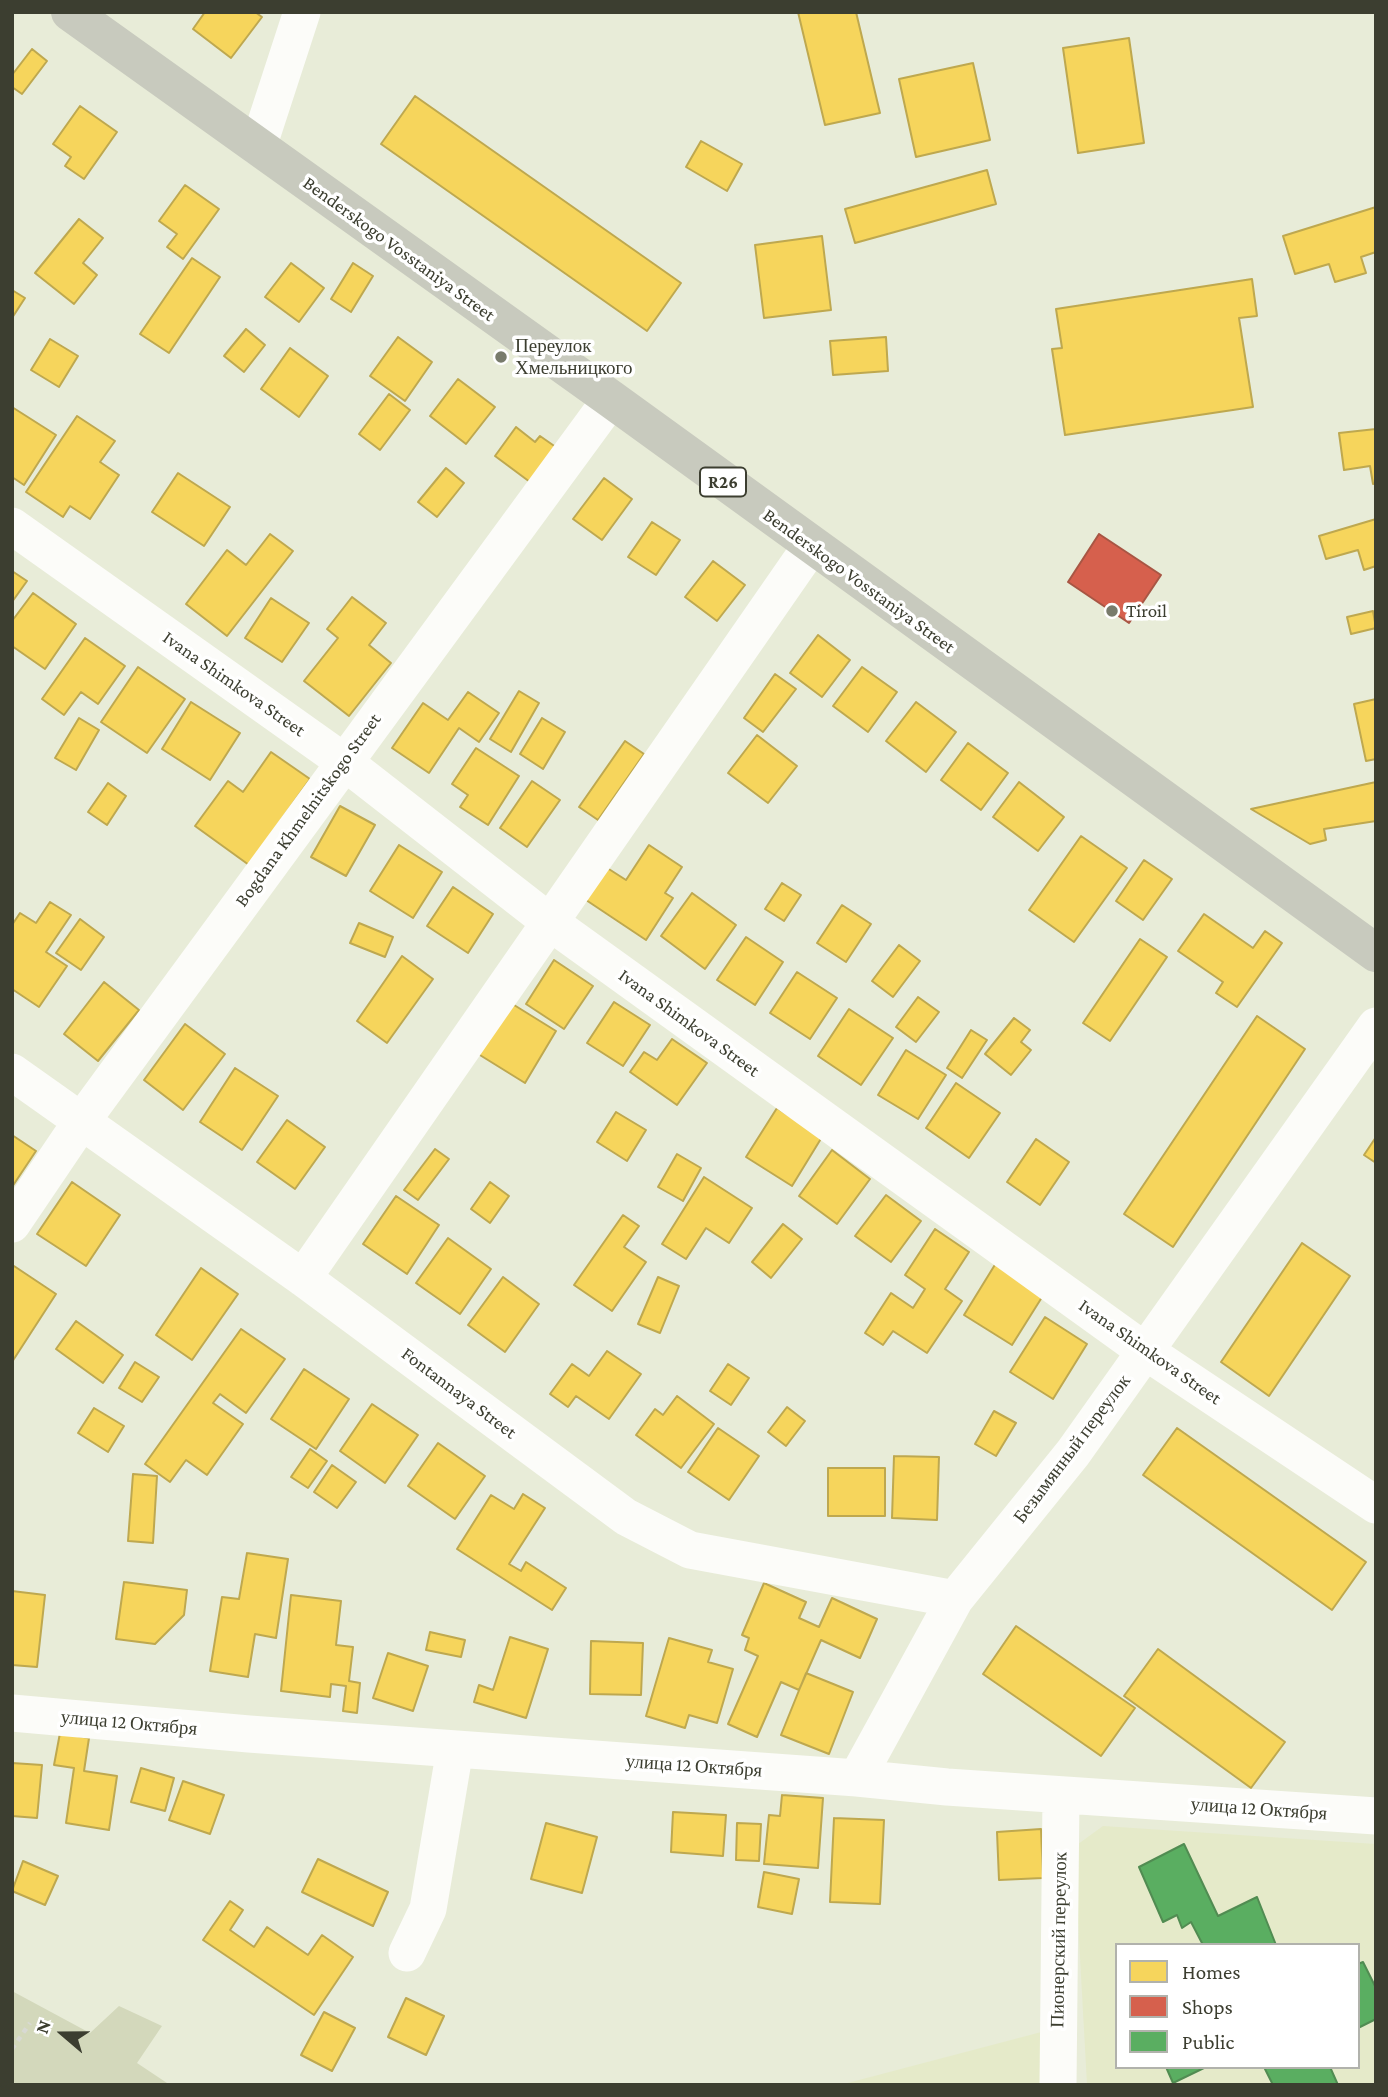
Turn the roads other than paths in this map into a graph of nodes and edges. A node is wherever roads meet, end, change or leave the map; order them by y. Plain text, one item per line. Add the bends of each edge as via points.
1 (70, 12) edge
2 (302, 12) edge
3 (258, 147) junction
4 (611, 399) junction
5 (12, 526) edge
6 (811, 546) junction
7 (343, 761) junction
8 (551, 923) junction
9 (1376, 953) edge
10 (1376, 1026) edge
11 (12, 1072) edge
12 (81, 1122) junction
13 (12, 1224) edge
14 (303, 1278) junction
15 (1145, 1351) junction
16 (1376, 1505) edge
17 (955, 1599) junction
18 (12, 1713) edge
19 (455, 1749) junction
20 (857, 1778) junction
21 (1061, 1795) junction
22 (1376, 1816) edge
23 (407, 1953) dead end
24 (1059, 2085) edge

1 - 3 main road, Benderskogo Vosstaniya Street / R26
2 - 3 street
3 - 4 main road, Benderskogo Vosstaniya Street / R26
4 - 6 main road, Benderskogo Vosstaniya Street / R26
4 - 7 street, Bogdana Khmelnitskogo Street
5 - 7 street, Ivana Shimkova Street
6 - 8 street
6 - 9 main road, Benderskogo Vosstaniya Street / R26
7 - 8 street, Ivana Shimkova Street
7 - 12 street, Bogdana Khmelnitskogo Street
8 - 14 street
8 - 15 street, Ivana Shimkova Street
10 - 15 street, Безымянный переулок
11 - 12 street, Fontannaya Street
12 - 13 street, Bogdana Khmelnitskogo Street
12 - 14 street, Fontannaya Street
14 - 17 street, Fontannaya Street via 626,1517 661,1536 690,1550
15 - 16 street, Ivana Shimkova Street
15 - 17 street, Безымянный переулок via 1073,1453
17 - 20 street, Безымянный переулок
18 - 19 street, улица 12 Октября
19 - 20 street, улица 12 Октября
19 - 23 street via 428,1909
20 - 21 street, улица 12 Октября
21 - 22 street, улица 12 Октября
21 - 24 street, Пионерский переулок

